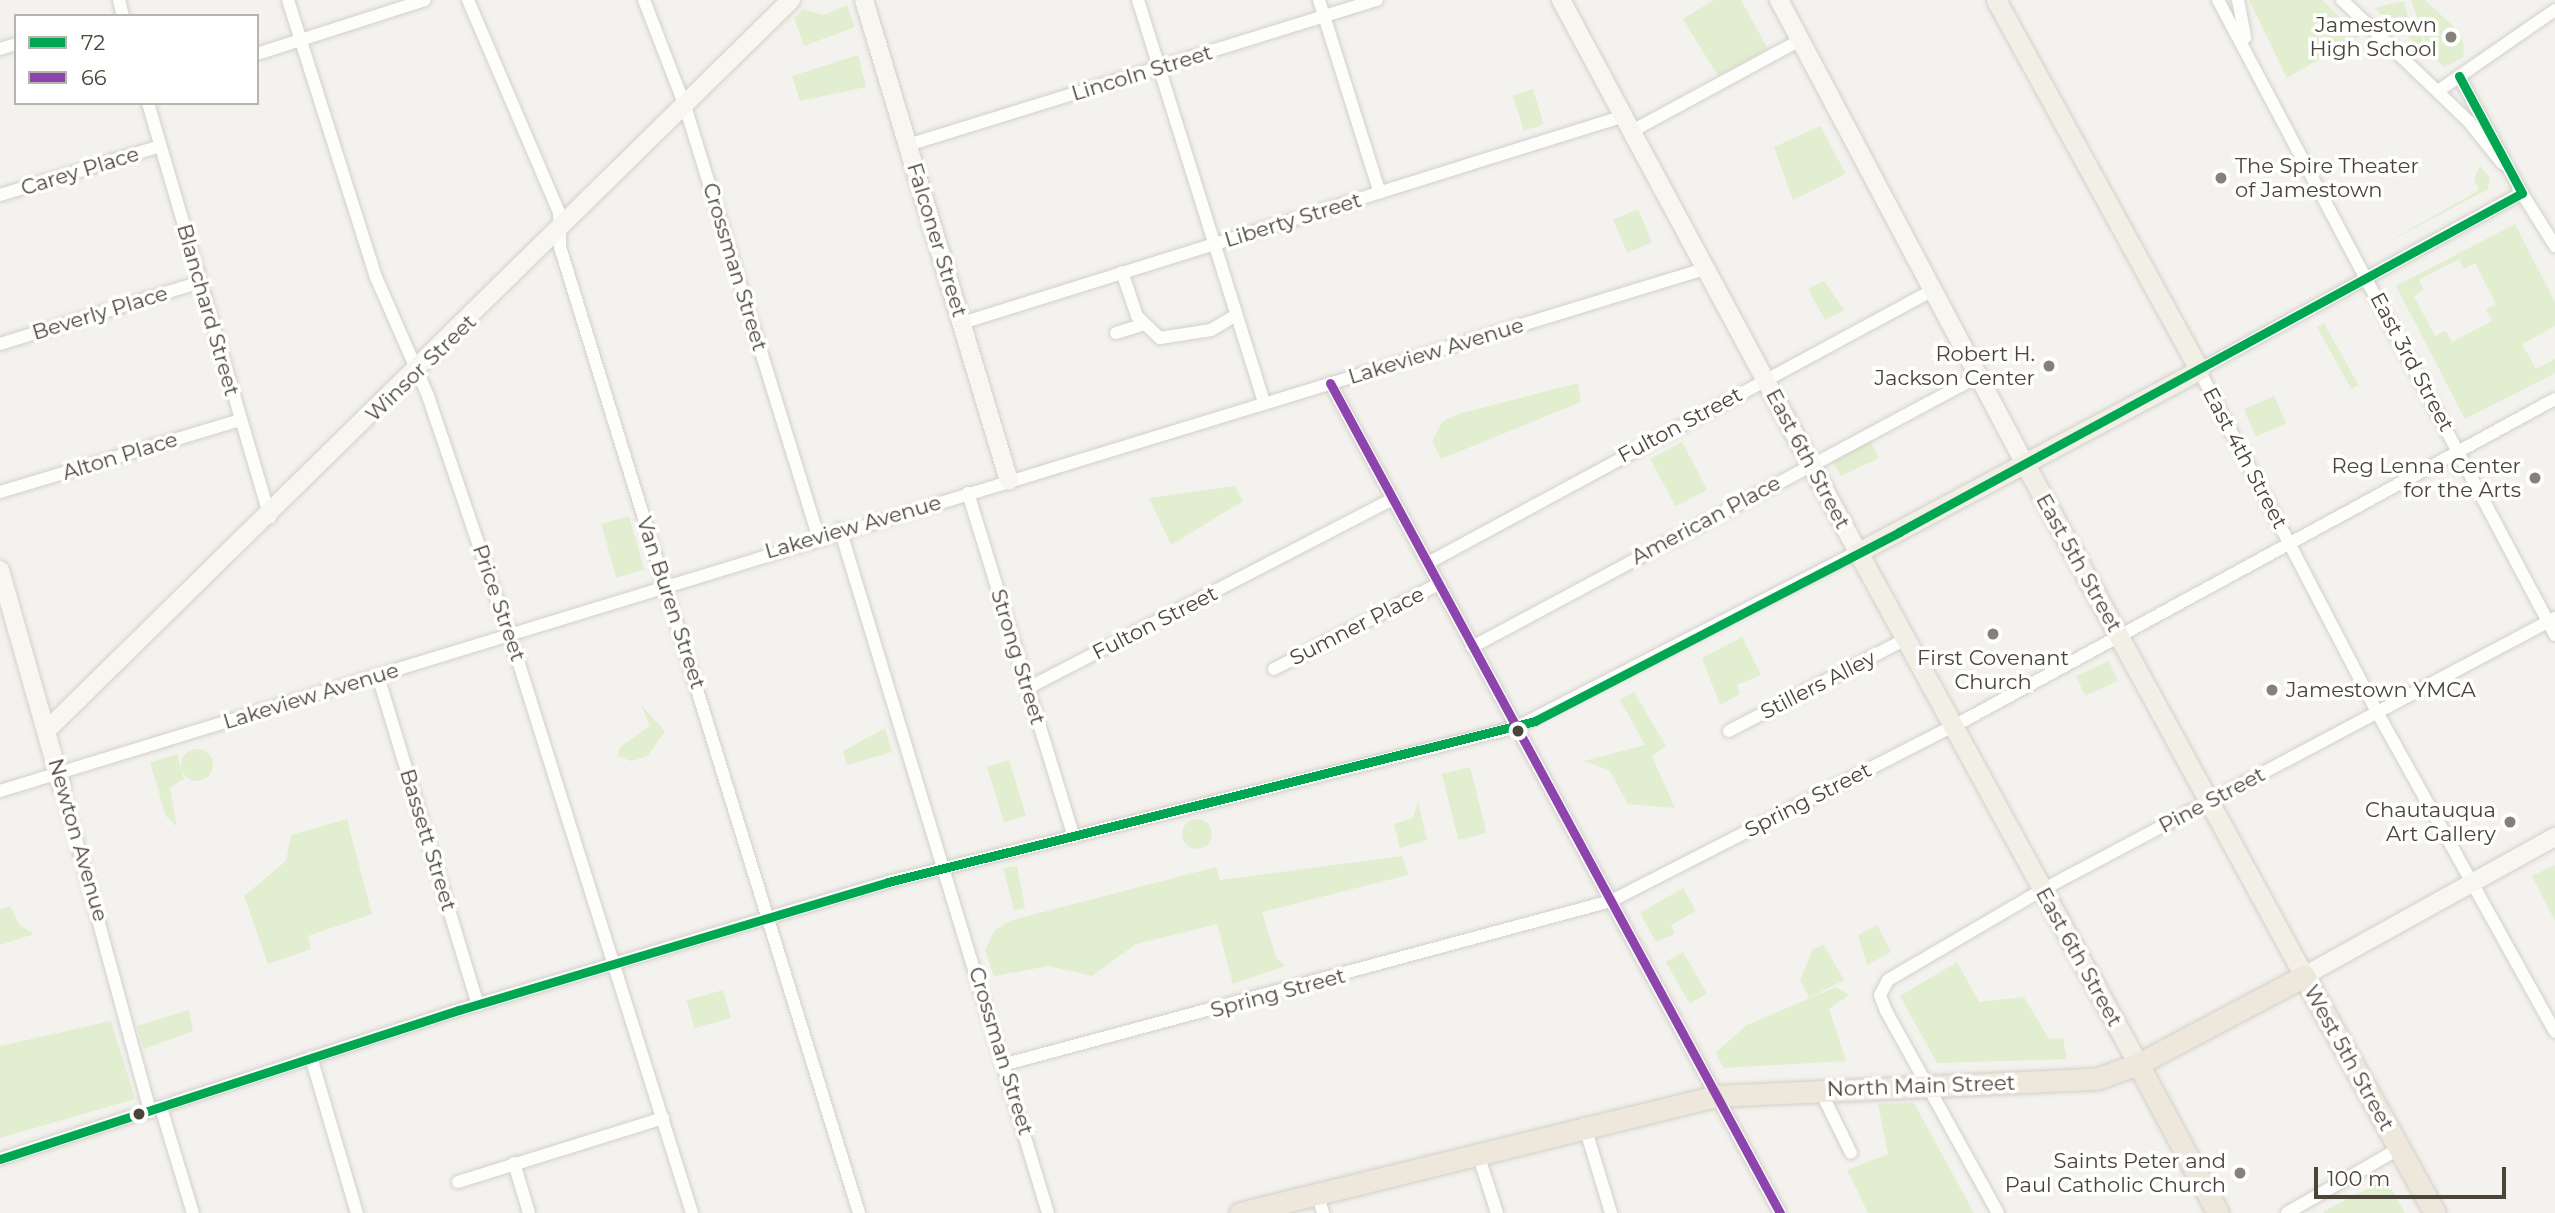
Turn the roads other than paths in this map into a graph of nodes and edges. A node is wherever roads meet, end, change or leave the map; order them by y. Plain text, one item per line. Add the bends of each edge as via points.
1 (288, 0) edge
2 (425, 0) edge
3 (468, 0) edge
4 (644, 0) edge
5 (791, 0) edge
6 (864, 0) edge
7 (1138, 0) edge
8 (1319, 0) edge
9 (1377, 0) edge
10 (1561, 0) edge
11 (1779, 0) edge
12 (1996, 0) edge
13 (2218, 0) edge
14 (2238, 0) edge
15 (2342, 0) edge
16 (2555, 10) edge
17 (1325, 16) junction
18 (1800, 40) junction
19 (300, 41) junction
20 (2249, 51) junction
21 (259, 53) edge
22 (1159, 68) junction
23 (2459, 76) junction
24 (2438, 91) junction
25 (149, 105) edge
26 (685, 106) junction
27 (1634, 124) junction
28 (908, 145) junction
29 (160, 146) junction
30 (1380, 193) junction
31 (2522, 193) junction
32 (0, 195) edge
33 (559, 233) junction
34 (1214, 244) junction
35 (2555, 246) edge
36 (1707, 268) junction
37 (1122, 272) junction
38 (2367, 278) junction
39 (200, 282) junction
40 (1933, 290) junction
41 (1236, 315) junction
42 (962, 323) junction
43 (1143, 325) junction
44 (1115, 333) dead end
45 (0, 344) edge
46 (2199, 370) junction
47 (418, 372) junction
48 (1979, 376) junction
49 (1766, 379) junction
50 (1330, 383) junction
51 (2555, 399) edge
52 (1264, 403) junction
53 (240, 420) junction
54 (2459, 452) junction
55 (1810, 464) junction
56 (2025, 464) junction
57 (1009, 481) junction
58 (0, 492) edge
59 (968, 493) junction
60 (1393, 499) junction
61 (270, 517) junction
62 (840, 529) junction
63 (818, 536) junction
64 (2290, 544) junction
65 (1858, 552) junction
66 (1428, 563) junction
67 (0, 570) edge
68 (664, 584) junction
69 (1439, 584) junction
70 (2551, 620) edge
71 (510, 635) junction
72 (2555, 635) edge
73 (2119, 637) junction
74 (1906, 639) junction
75 (1472, 647) junction
76 (1274, 669) dead end
77 (378, 676) junction
78 (1027, 687) junction
79 (2376, 712) junction
80 (1954, 726) junction
81 (1517, 727) junction
82 (46, 731) junction
83 (1729, 731) dead end
84 (60, 780) junction
85 (0, 791) edge
86 (2207, 802) junction
87 (1074, 837) junction
88 (2555, 837) edge
89 (946, 868) junction
90 (2469, 882) junction
91 (2042, 890) junction
92 (1611, 901) junction
93 (772, 917) junction
94 (616, 965) junction
95 (2304, 975) junction
96 (478, 1005) junction
97 (2555, 1032) edge
98 (311, 1057) junction
99 (1006, 1064) junction
100 (2138, 1064) junction
101 (2071, 1081) junction
102 (1929, 1088) junction
103 (1820, 1090) junction
104 (2152, 1090) junction
105 (1716, 1096) junction
106 (155, 1110) junction
107 (663, 1118) junction
108 (1583, 1124) junction
109 (2400, 1148) junction
110 (1477, 1151) junction
111 (1851, 1153) dead end
112 (0, 1159) edge
113 (514, 1163) junction
114 (458, 1182) dead end
115 (1317, 1192) junction
116 (193, 1213) edge
117 (357, 1213) edge
118 (529, 1213) edge
119 (692, 1213) edge
120 (859, 1213) edge
121 (1048, 1213) edge
122 (1240, 1213) edge
123 (1323, 1213) edge
124 (1497, 1213) edge
125 (1611, 1213) edge
126 (1780, 1213) edge
127 (1998, 1213) edge
128 (2218, 1213) edge
129 (2287, 1213) edge
130 (2435, 1213) edge

1 - 19 street, Price Street
2 - 19 street
3 - 33 street, Van Buren Street via 559,212
4 - 26 street, Crossman Street
5 - 26 street, Winsor Street
6 - 28 street, Falconer Street
7 - 22 street
8 - 17 street
9 - 17 street, Lincoln Street
10 - 27 street, East 6th Street
11 - 18 street, East 5th Street
12 - 46 main road, East 4th Street
13 - 20 street, East 3rd Street
14 - 20 street, East 3rd Street
15 - 24 street
16 - 23 street
17 - 22 street, Lincoln Street
17 - 30 street
18 - 27 street, Liberty Street
18 - 40 street, East 5th Street
19 - 21 street
19 - 47 street, Price Street via 375,275
20 - 38 street, East 3rd Street
22 - 28 street, Lincoln Street
22 - 34 street
23 - 24 street
23 - 31 street
24 - 31 street
25 - 29 street, Blanchard Street
26 - 33 street, Winsor Street
26 - 63 street, Crossman Street
27 - 30 street, Liberty Street
27 - 36 street, East 6th Street
28 - 42 street, Falconer Street
29 - 32 street, Carey Place
29 - 39 street, Blanchard Street
30 - 34 street, Liberty Street
31 - 35 street
31 - 38 street
33 - 47 street, Winsor Street
33 - 68 street, Van Buren Street
34 - 37 street, Liberty Street
34 - 41 street
36 - 49 street, East 6th Street
36 - 50 street, Lakeview Avenue
37 - 42 street, Liberty Street
37 - 43 street
38 - 46 street
38 - 54 street, East 3rd Street
39 - 45 street, Beverly Place
39 - 53 street, Blanchard Street
40 - 48 street, East 5th Street
40 - 49 street, Fulton Street
41 - 43 street via 1174,340
41 - 52 street
42 - 57 street, Falconer Street
43 - 44 street
46 - 56 main road
46 - 64 street, East 4th Street
47 - 61 street, Winsor Street
47 - 71 street, Price Street
48 - 55 street, American Place
48 - 56 street, East 5th Street
49 - 55 street, East 6th Street
49 - 66 street, Fulton Street
50 - 52 street, Lakeview Avenue
50 - 60 street
51 - 54 street, Spring Street
52 - 57 street, Lakeview Avenue
53 - 58 street, Alton Place
53 - 61 street, Blanchard Street
54 - 64 street, Spring Street
54 - 70 street, East 3rd Street
55 - 65 street, East 6th Street
55 - 75 street, American Place
56 - 65 main road
56 - 73 main road, East 5th Street
57 - 59 street, Lakeview Avenue
59 - 62 street, Lakeview Avenue
59 - 78 street, Strong Street
60 - 66 street
60 - 78 street, Fulton Street
61 - 82 street, Winsor Street
62 - 63 street, Lakeview Avenue
62 - 89 street, Crossman Street
63 - 68 street, Lakeview Avenue
64 - 73 street, Spring Street
64 - 79 street, East 4th Street
65 - 74 main road, East 6th Street
65 - 81 street
66 - 69 street
67 - 82 street, Newton Avenue
68 - 71 street, Lakeview Avenue
68 - 93 street, Van Buren Street
69 - 75 street
69 - 76 street, Sumner Place
70 - 72 street, East 3rd Street
70 - 79 street, Pine Street
71 - 77 street, Lakeview Avenue
71 - 94 street, Price Street
73 - 80 street, Spring Street
73 - 86 main road, East 5th Street
74 - 80 main road, East 6th Street
74 - 83 street, Stillers Alley
75 - 81 street
77 - 84 street, Lakeview Avenue
77 - 96 street, Bassett Street
78 - 87 street, Strong Street
79 - 86 street, Pine Street
79 - 90 street, East 4th Street
80 - 91 main road, East 6th Street
80 - 92 street, Spring Street
81 - 87 street
81 - 92 street
82 - 84 street, Newton Avenue
84 - 85 street, Lakeview Avenue
84 - 106 street, Newton Avenue
86 - 91 street, Pine Street
86 - 95 main road, East 5th Street
87 - 89 street
88 - 90 street, North Main Street
89 - 93 street
89 - 99 street, Crossman Street
90 - 95 street, North Main Street
90 - 97 street, East 4th Street
91 - 100 main road, East 6th Street
91 - 102 street, Pine Street via 1897,973 1880,995
92 - 99 street, Spring Street
92 - 105 street
93 - 94 street
93 - 120 street, Van Buren Street
94 - 96 street
94 - 107 street, Price Street
95 - 100 highway, North Main Street
95 - 109 highway, West 5th Street
96 - 98 street
98 - 106 street
98 - 117 street
99 - 121 street, Crossman Street
100 - 101 highway, North Main Street
100 - 104 highway
101 - 102 highway, North Main Street
101 - 104 highway via 2074,1088 2136,1082
102 - 103 highway, North Main Street
102 - 127 street
103 - 105 highway, North Main Street
103 - 111 street
104 - 128 highway
105 - 108 highway, North Main Street
105 - 126 street
106 - 112 street
106 - 116 street, Newton Avenue
107 - 113 street
107 - 119 street, Price Street
108 - 110 highway, North Main Street
108 - 125 street
109 - 129 street
109 - 130 highway, West 5th Street
110 - 115 highway, North Main Street
110 - 124 street
113 - 114 street
113 - 118 street
115 - 122 highway, North Main Street
115 - 123 street

